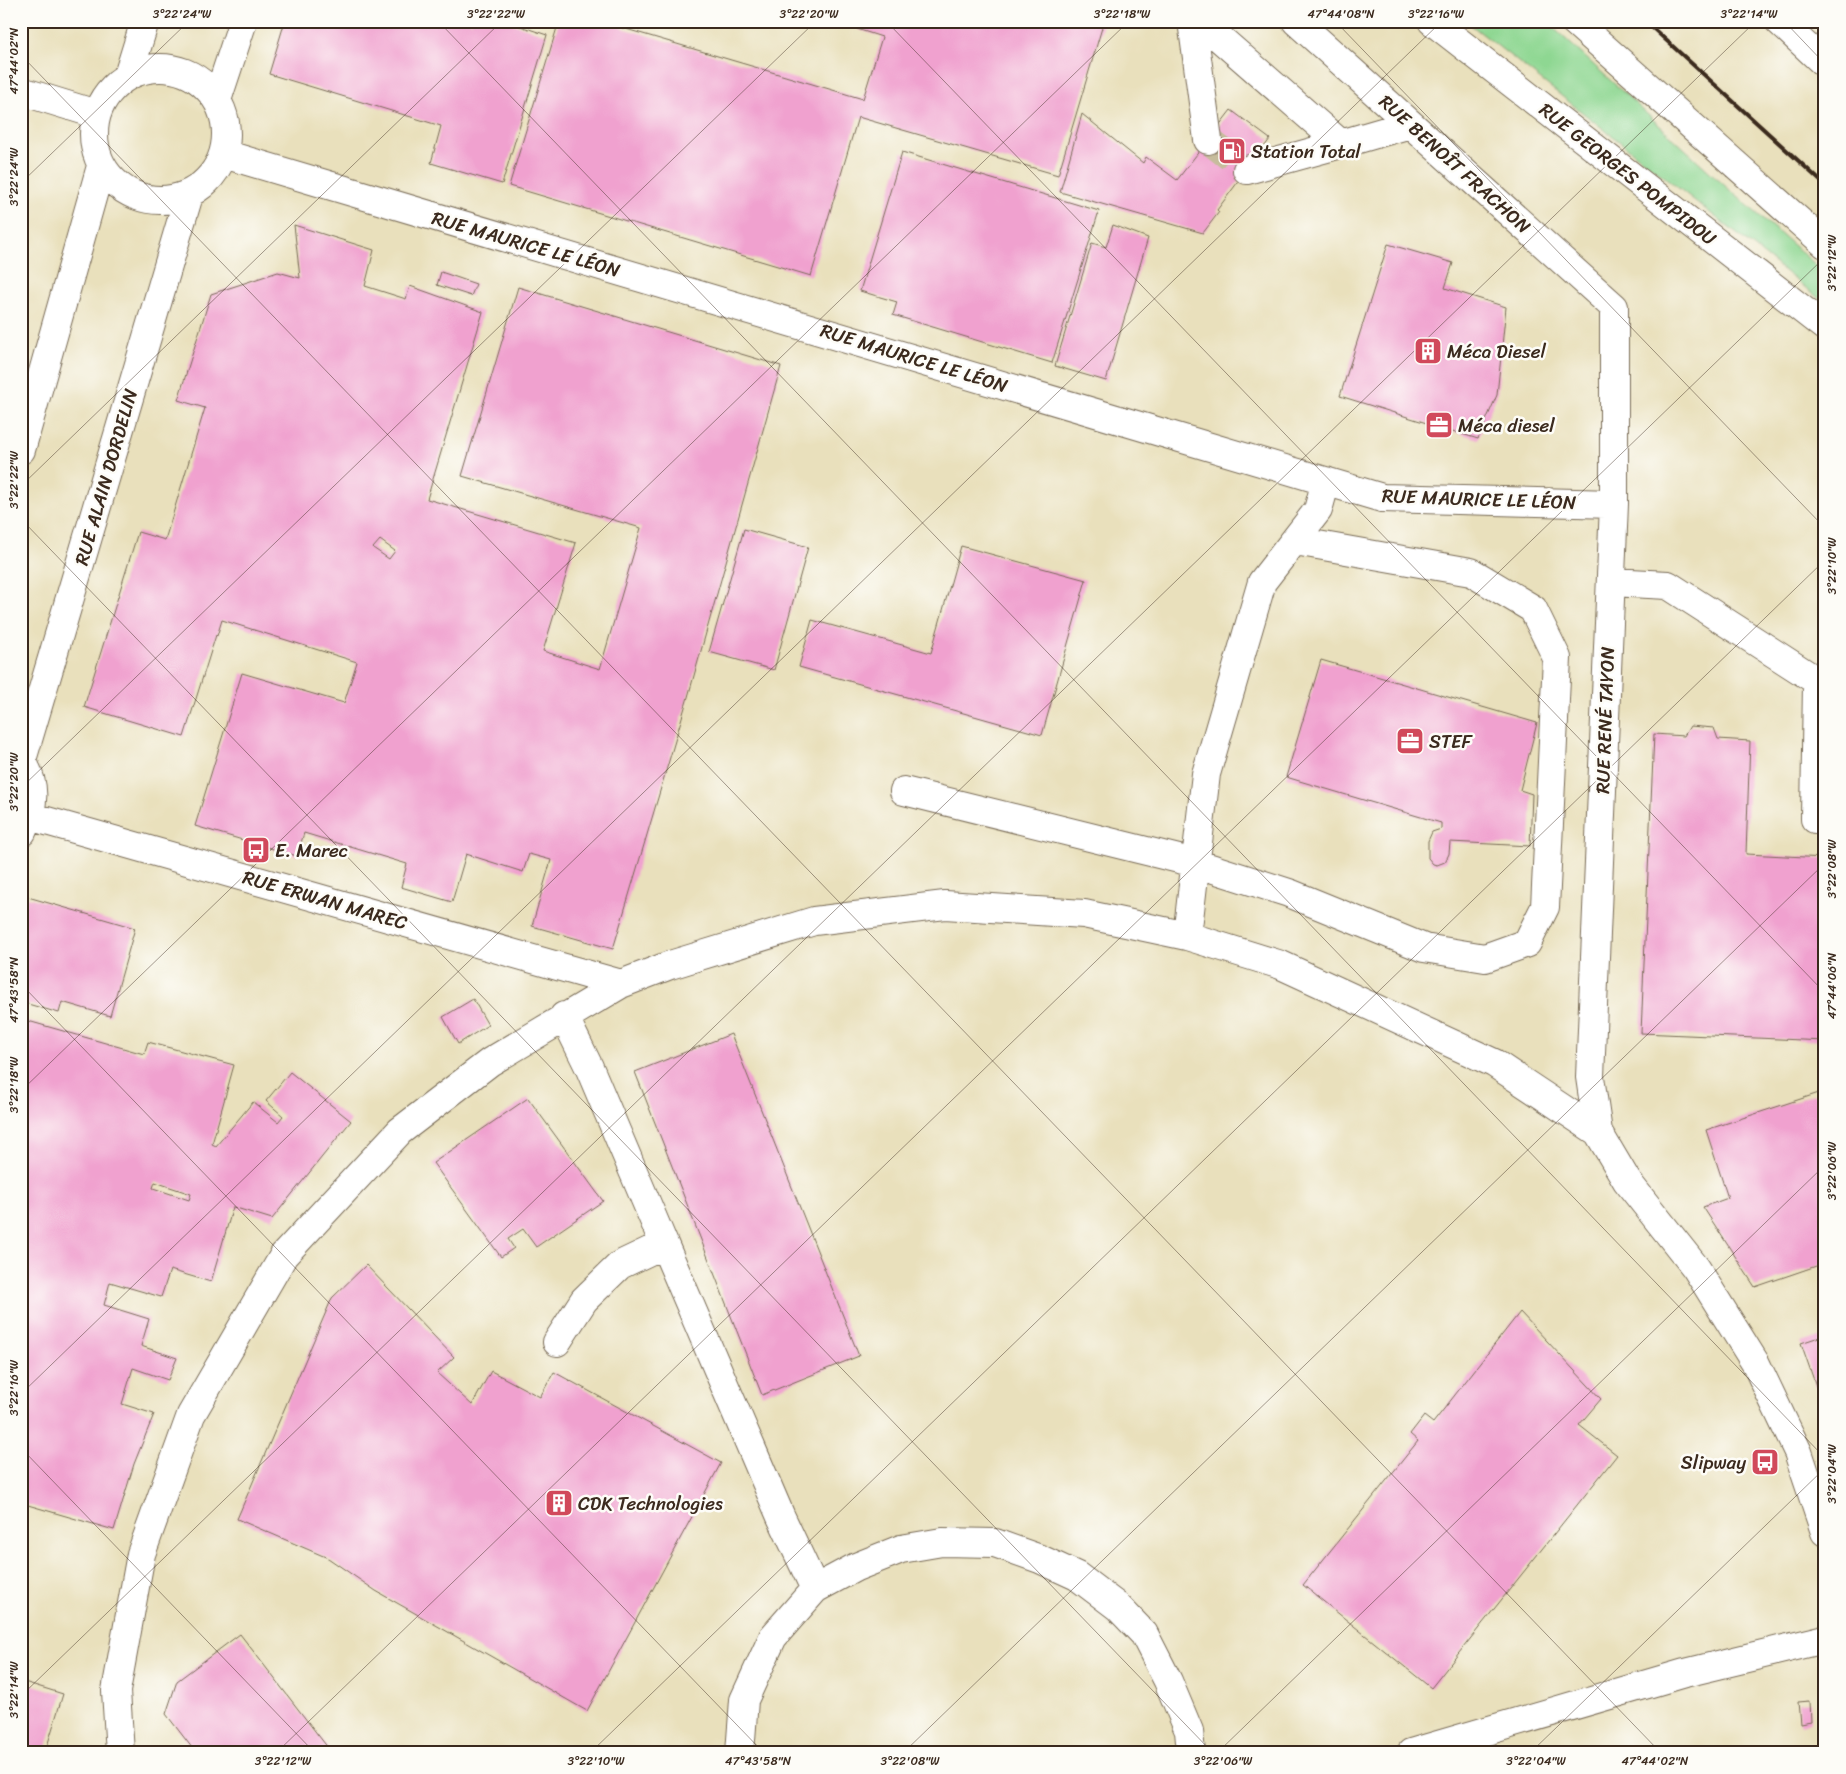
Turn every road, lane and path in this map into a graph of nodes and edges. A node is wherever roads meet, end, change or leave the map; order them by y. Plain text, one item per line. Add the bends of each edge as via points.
1 (145, 21) edge
2 (243, 21) edge
3 (1192, 21) edge
4 (1200, 21) edge
5 (1296, 21) edge
6 (1432, 21) edge
7 (1574, 21) edge
8 (1779, 21) edge
9 (1825, 64) edge
10 (128, 76) junction
11 (21, 91) edge
12 (217, 100) junction
13 (96, 114) junction
14 (1410, 124) junction
15 (1208, 140) tunnel mouth
16 (1341, 144) junction
17 (224, 154) junction
18 (101, 166) junction
19 (1247, 170) dead end
20 (189, 195) junction
21 (1825, 244) edge
22 (1614, 307) joint
23 (1825, 327) edge
24 (21, 450) edge
25 (1326, 481) junction
26 (1614, 504) junction
27 (1295, 541) junction
28 (1611, 582) junction
29 (1821, 680) edge
30 (22, 759) edge
31 (904, 791) dead end
32 (1815, 819) dead end
33 (25, 825) edge
34 (1195, 863) junction
35 (1187, 936) junction
36 (621, 984) junction
37 (564, 1016) junction
38 (1598, 1132) junction
39 (664, 1244) junction
40 (557, 1342) dead end
41 (1825, 1532) edge
42 (815, 1589) junction
43 (1825, 1639) edge
44 (120, 1753) edge
45 (740, 1753) edge
46 (1191, 1753) edge
47 (1411, 1753) edge

1 - 10 street
2 - 12 street
3 - 15 street
4 - 16 street
5 - 14 street, RUE BENOÎT FRACHON
6 - 23 street, RUE GEORGES POMPIDOU
7 - 21 street
8 - 9 street
10 - 12 street via 147,69 168,68 187,73 204,84
10 - 13 street via 103,98
11 - 13 street
12 - 17 street via 225,117
13 - 18 street via 93,131
14 - 16 street
14 - 22 street, RUE BENOÎT FRACHON
16 - 19 street
17 - 20 street via 216,171
17 - 25 street, RUE MAURICE LE LÉON
18 - 20 street via 113,182 130,194 149,200 170,200
18 - 24 street
20 - 30 street, RUE ALAIN DORDELIN
22 - 26 street, RUE RENÉ TAYON
25 - 26 street, RUE MAURICE LE LÉON via 1382,498
25 - 27 street via 1318,510
26 - 28 street, RUE RENÉ TAYON
27 - 34 street via 1262,582 1206,774
27 - 34 street via 1471,572 1533,609 1557,658 1545,907 1527,944 1485,958 1424,948 1289,893
28 - 29 street via 1668,585
28 - 38 street, RUE RENÉ TAYON via 1590,1077
29 - 32 street
30 - 33 street, RUE ALAIN DORDELIN via 31,778 33,797
31 - 34 street
33 - 36 street, RUE ERWAN MAREC
34 - 35 street
35 - 36 street via 1084,914 945,905 814,921 670,965
35 - 38 street via 1281,965 1494,1063
36 - 37 street
37 - 39 street
37 - 44 street via 490,1062 400,1131 284,1255 191,1415 141,1554 116,1691
38 - 41 street via 1627,1181 1696,1268 1756,1364 1798,1452
39 - 40 street via 620,1265 584,1300
39 - 42 street
42 - 45 street via 774,1637 744,1700
42 - 46 street via 856,1567 901,1549 942,1542 995,1543 1040,1559 1078,1576 1118,1607 1144,1634 1189,1731
43 - 47 street via 1686,1673

